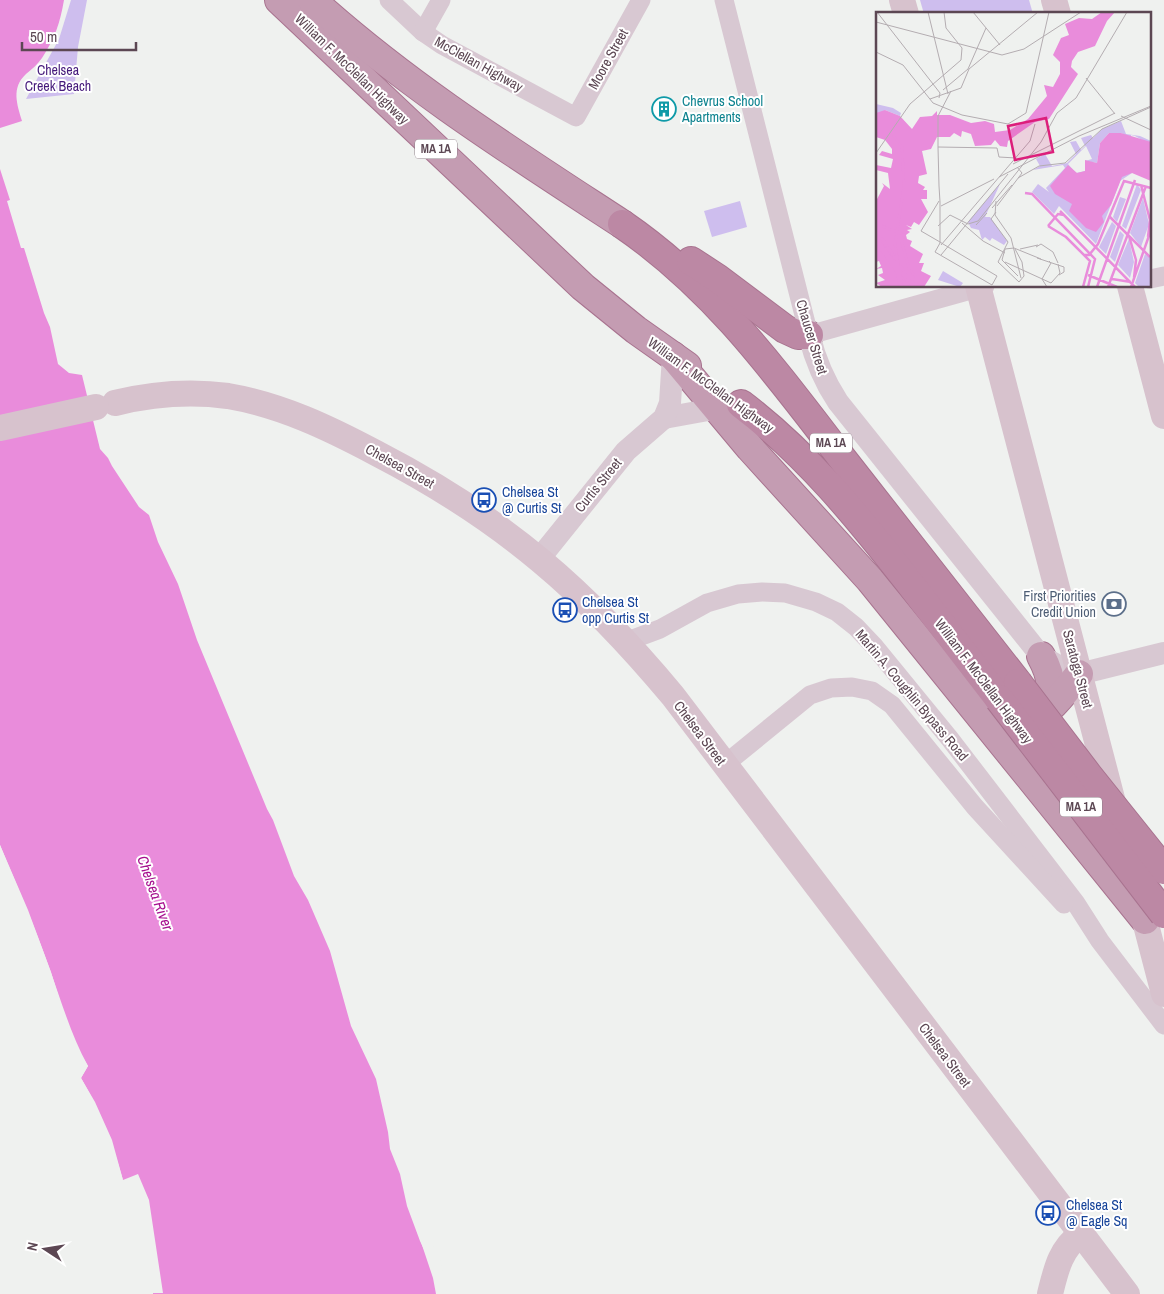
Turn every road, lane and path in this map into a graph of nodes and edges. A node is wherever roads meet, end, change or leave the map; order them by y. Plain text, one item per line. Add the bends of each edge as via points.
1 (280, 0) edge
2 (312, 0) edge
3 (390, 0) edge
4 (441, 0) edge
5 (641, 0) edge
6 (724, 0) edge
7 (423, 32) junction
8 (576, 117) joint
9 (622, 224) junction
10 (976, 288) edge
11 (980, 288) edge
12 (1131, 288) edge
13 (1150, 288) edge
14 (809, 335) junction
15 (1164, 344) edge
16 (673, 356) junction
17 (729, 406) junction
18 (1164, 416) edge
19 (664, 418) junction
20 (0, 428) edge
21 (539, 559) junction
22 (625, 642) junction
23 (1164, 653) edge
24 (1041, 656) junction
25 (1079, 674) junction
26 (999, 699) junction
27 (1035, 719) junction
28 (724, 764) junction
29 (1164, 870) edge
30 (1154, 917) edge
31 (1100, 941) junction
32 (1162, 987) edge
33 (1164, 1025) edge
34 (1081, 1234) junction
35 (1050, 1294) edge
36 (1127, 1294) edge

1 - 16 highway, William F. McClellan Highway / MA 1A via 582,287
2 - 9 highway, William F. McClellan Highway / MA 1A via 368,49 433,98
3 - 7 street, McClellan Highway
4 - 7 street
5 - 8 street, Moore Street
6 - 14 street, Chaucer Street
7 - 8 street, McClellan Highway
9 - 14 highway via 689,259 785,330
9 - 26 highway, William F. McClellan Highway / MA 1A via 693,280 746,336
10 - 14 street
11 - 25 main road, Saratoga Street
12 - 18 main road
13 - 15 main road
14 - 24 street, Chaucer Street via 819,368 838,402
16 - 17 highway, William F. McClellan Highway / MA 1A
16 - 19 street via 670,402
17 - 19 street, Curtis Street
17 - 26 highway, William F. McClellan Highway / MA 1A via 780,436 839,495
19 - 21 street, Curtis Street via 635,443
20 - 21 main road, Chelsea Street via 169,394 226,396 259,403 297,415 349,438 469,508
21 - 22 main road, Chelsea Street
22 - 28 main road, Chelsea Street via 673,696
22 - 31 street, Martin A. Coughlin Bypass Road via 668,626 707,603 738,594 785,593 837,612 874,646 938,724 1069,894
23 - 25 street
24 - 25 street, Chaucer Street
24 - 27 highway via 1051,681 1045,703
25 - 27 highway via 1067,690
25 - 30 main road, Saratoga Street
26 - 27 highway via 1004,726 1026,725
26 - 29 highway, William F. McClellan Highway / MA 1A, bridge via 1088,775
26 - 30 highway, William F. McClellan Highway / MA 1A, bridge
28 - 31 street, Martin A. Coughlin Bypass Road via 810,695 839,687 872,691 892,705 1000,835
28 - 34 main road, Chelsea Street
30 - 32 main road, Saratoga Street
31 - 33 street, Martin A. Coughlin Bypass Road
34 - 35 main road via 1060,1258
34 - 36 main road, Chelsea Street

